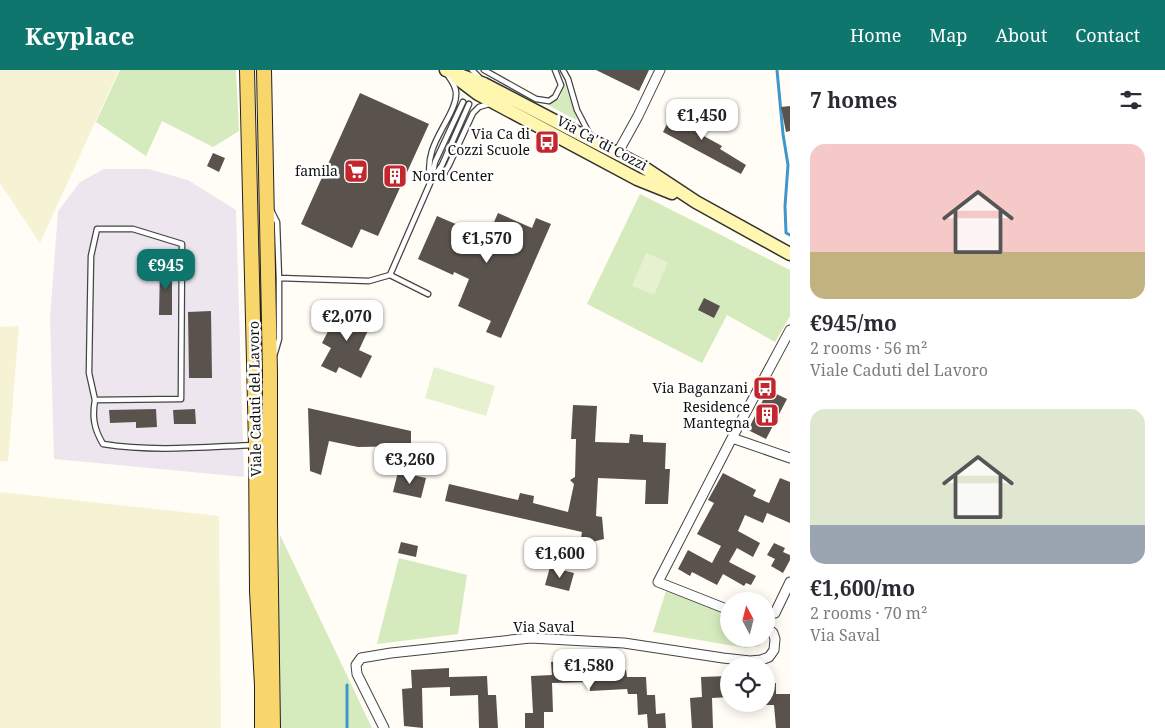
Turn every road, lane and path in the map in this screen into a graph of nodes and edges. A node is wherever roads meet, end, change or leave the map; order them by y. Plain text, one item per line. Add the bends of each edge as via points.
1 (247, 70) edge
2 (266, 70) edge
3 (446, 70) edge
4 (472, 70) edge
5 (484, 70) edge
6 (555, 70) edge
7 (563, 70) edge
8 (660, 70) edge
9 (507, 82) junction
10 (484, 84) junction
11 (466, 103) dead end
12 (497, 103) junction
13 (597, 144) junction
14 (617, 154) junction
15 (431, 181) junction
16 (266, 198) junction
17 (696, 202) junction
18 (790, 254) edge
19 (390, 275) junction
20 (279, 278) junction
21 (428, 294) dead end
22 (790, 330) edge
23 (270, 373) junction
24 (95, 400) junction
25 (732, 438) junction
26 (256, 445) junction
27 (790, 458) edge
28 (790, 582) edge
29 (720, 606) edge
30 (775, 610) edge
31 (774, 648) edge
32 (262, 728) edge
33 (273, 728) edge
34 (384, 728) edge

1 - 26 main road, Viale Caduti del Lavoro
2 - 16 main road, Viale Caduti del Lavoro
3 - 10 main road, Via Ca' di Cozzi
3 - 12 main road, Via Ca' di Cozzi via 478,94
3 - 15 lane via 454,85 455,103 432,149 428,165
4 - 10 lane, Via Ca' di Cozzi
5 - 9 lane, Via Ca' di Cozzi
6 - 9 lane, Via Ca' di Cozzi via 561,85 549,101 536,99
7 - 13 lane, Via Ca' di Cozzi via 577,110
8 - 14 street, Via Ca' di Cozzi
9 - 10 lane, Via Ca' di Cozzi
10 - 13 main road, Via Ca' di Cozzi
11 - 15 lane via 435,162
12 - 15 lane via 479,107 450,165 444,174
12 - 17 main road, Via Ca' di Cozzi via 637,179
13 - 14 main road, Via Ca' di Cozzi
14 - 17 main road, Via Ca' di Cozzi
15 - 19 lane
16 - 20 lane, Viale Caduti del Lavoro via 277,222
16 - 23 main road, Viale Caduti del Lavoro
17 - 18 main road, Via Ca' di Cozzi
19 - 20 lane via 369,281
19 - 21 lane
20 - 23 lane, Viale Caduti del Lavoro via 279,340
22 - 25 street
23 - 33 main road, Viale Caduti del Lavoro
24 - 24 lane via 181,399 182,244 133,229 97,229 91,256 89,373
24 - 26 lane via 93,415 102,444 177,448
25 - 27 street
25 - 29 street via 658,582
26 - 32 main road, Viale Caduti del Lavoro
28 - 30 street
31 - 34 street, Via Saval via 769,657 750,661 624,643 530,638 361,658 356,665 357,674

